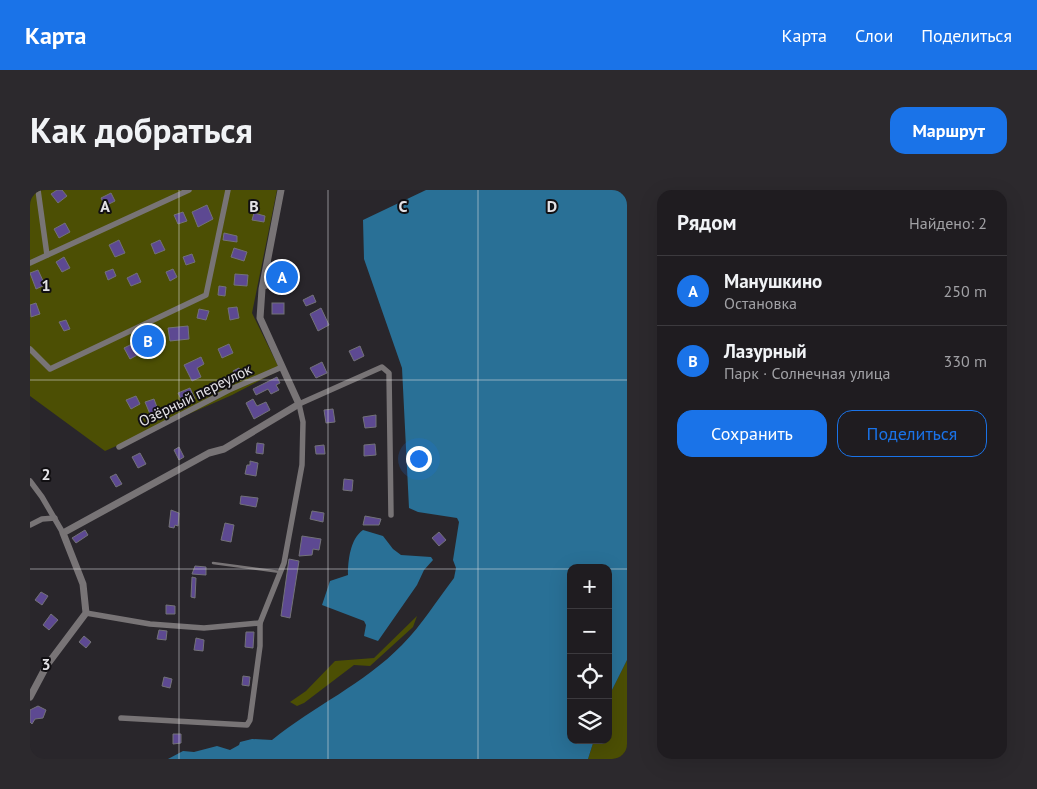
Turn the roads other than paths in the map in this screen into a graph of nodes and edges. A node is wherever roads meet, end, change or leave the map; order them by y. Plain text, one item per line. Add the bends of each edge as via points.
1 (38, 190) edge
2 (189, 190) edge
3 (228, 190) edge
4 (282, 190) edge
5 (47, 255) junction
6 (267, 262) junction
7 (30, 264) edge
8 (262, 289) junction
9 (30, 350) edge
10 (282, 367) junction
11 (299, 404) junction
12 (119, 446) dead end
13 (30, 481) edge
14 (391, 515) dead end
15 (55, 518) junction
16 (30, 525) edge
17 (63, 533) junction
18 (213, 563) dead end
19 (280, 572) junction
20 (86, 613) junction
21 (260, 623) junction
22 (30, 697) edge
23 (121, 718) dead end

1 - 5 street
2 - 5 street
3 - 9 street via 206,295 50,369
4 - 6 street
5 - 7 street
6 - 8 street
6 - 8 lane via 278,272 273,286
8 - 10 street via 260,318
10 - 11 street
10 - 12 street, Озёрный переулок
11 - 14 street via 382,367 389,372
11 - 17 street via 224,449 209,452
11 - 19 street via 303,422 302,465
13 - 15 street
15 - 16 street via 42,519
15 - 17 street
17 - 20 street via 83,584
18 - 19 lane
19 - 21 street
20 - 21 street via 150,624 204,628
20 - 22 street via 47,666
21 - 23 street via 260,646 247,725

